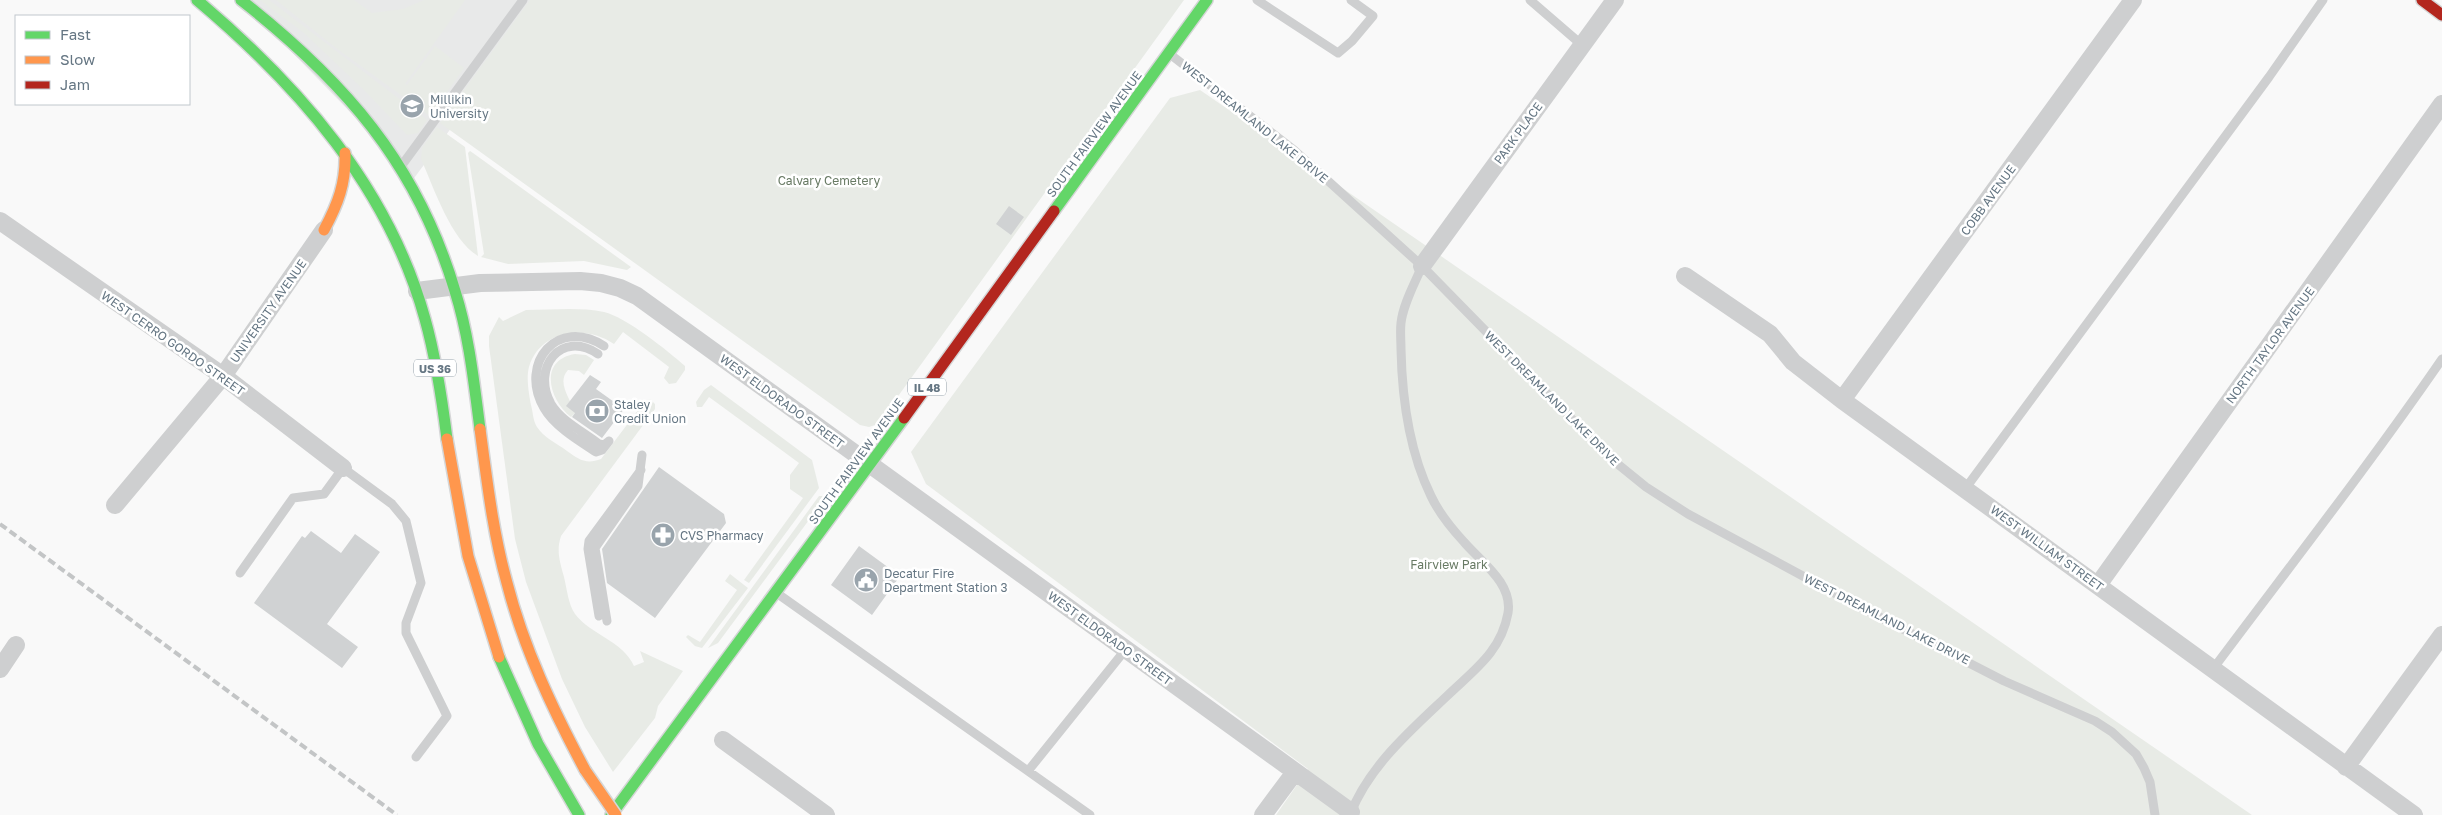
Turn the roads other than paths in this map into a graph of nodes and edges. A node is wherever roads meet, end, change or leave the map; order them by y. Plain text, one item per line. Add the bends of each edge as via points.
1 (197, 0) edge
2 (241, 0) edge
3 (523, 0) edge
4 (1207, 0) edge
5 (1258, 0) edge
6 (1351, 0) edge
7 (1530, 0) edge
8 (1614, 0) edge
9 (2133, 0) edge
10 (2323, 0) edge
11 (2422, 0) edge
12 (1362, 3) edge
13 (2442, 15) edge
14 (1582, 45) junction
15 (1170, 54) junction
16 (2442, 104) edge
17 (345, 153) junction
18 (399, 170) junction
19 (0, 221) edge
20 (324, 230) joint
21 (1422, 266) junction
22 (1685, 276) dead end
23 (454, 285) junction
24 (416, 291) junction
25 (604, 346) dead end
26 (598, 354) dead end
27 (2442, 359) edge
28 (223, 376) junction
29 (1842, 400) junction
30 (642, 455) dead end
31 (870, 465) junction
32 (343, 468) junction
33 (641, 469) junction
34 (1966, 490) junction
35 (115, 505) dead end
36 (240, 573) dead end
37 (2098, 585) junction
38 (776, 592) junction
39 (598, 616) dead end
40 (607, 621) dead end
41 (2442, 635) edge
42 (16, 645) dead end
43 (1126, 649) junction
44 (0, 669) edge
45 (2213, 669) junction
46 (723, 740) dead end
47 (416, 757) dead end
48 (2346, 767) junction
49 (1028, 771) junction
50 (1296, 772) junction
51 (1350, 814) edge
52 (579, 815) edge
53 (611, 815) edge
54 (616, 815) edge
55 (826, 815) edge
56 (1090, 815) edge
57 (1264, 815) edge
58 (2155, 815) edge
59 (2414, 815) edge

1 - 17 main road, US 36 via 274,68 323,122
2 - 18 main road, US 36 via 282,32 345,92
3 - 18 lane
4 - 15 main road, SOUTH FAIRVIEW AVENUE / IL 48
5 - 12 lane via 1338,53 1373,16
6 - 12 lane
7 - 14 lane
8 - 14 street, PARK PLACE
9 - 29 street, COBB AVENUE
10 - 34 lane
11 - 13 main road
14 - 21 street, PARK PLACE
15 - 21 lane, WEST DREAMLAND LAKE DRIVE via 1294,150
15 - 31 main road, SOUTH FAIRVIEW AVENUE / IL 48
16 - 37 street, NORTH TAYLOR AVENUE
17 - 20 main road via 344,193
17 - 24 main road, US 36 via 373,199
18 - 23 main road, US 36 via 432,228
19 - 28 street, WEST CERRO GORDO STREET
20 - 28 street, UNIVERSITY AVENUE
21 - 51 lane via 1401,322 1402,371 1409,433 1431,497 1462,541 1498,579 1506,591 1508,610 1504,633 1493,652 1383,761 1359,794
21 - 58 lane, WEST DREAMLAND LAKE DRIVE via 1609,457 1646,487 1688,514 1862,608 2112,732 2136,754 2144,768 2150,782
22 - 29 street, WEST WILLIAM STREET via 1770,334 1793,362
23 - 24 street, WEST ELDORADO STREET
23 - 31 street, WEST ELDORADO STREET via 559,281 601,283 620,288 637,296
23 - 54 main road, US 36, bridge via 469,352 500,555 511,596 558,722
24 - 52 main road, US 36 via 437,376 459,515 474,582 501,666 522,715
25 - 26 lane via 586,336 556,341 539,361 535,380 542,404 555,422 596,452 609,441 599,444 561,415 552,404 545,386 546,368 560,349 582,346
27 - 45 lane via 2362,473
28 - 32 street, WEST CERRO GORDO STREET
28 - 35 street, UNIVERSITY AVENUE
29 - 34 street, WEST WILLIAM STREET
30 - 33 lane
31 - 38 main road, SOUTH FAIRVIEW AVENUE / IL 48
31 - 43 street, WEST ELDORADO STREET
32 - 36 lane via 324,494 293,498
32 - 47 lane via 392,504 410,531 421,583 406,623 406,633 447,716
33 - 39 lane via 587,546
33 - 40 lane via 638,486 595,548
34 - 37 street, WEST WILLIAM STREET
37 - 45 street, WEST WILLIAM STREET
38 - 49 lane
38 - 53 main road, SOUTH FAIRVIEW AVENUE / IL 48
41 - 48 street
42 - 44 street
43 - 49 lane
43 - 50 street, WEST ELDORADO STREET
45 - 48 street, WEST WILLIAM STREET
46 - 55 street
48 - 59 street, WEST WILLIAM STREET
49 - 56 lane
50 - 51 street, WEST ELDORADO STREET
50 - 57 street

